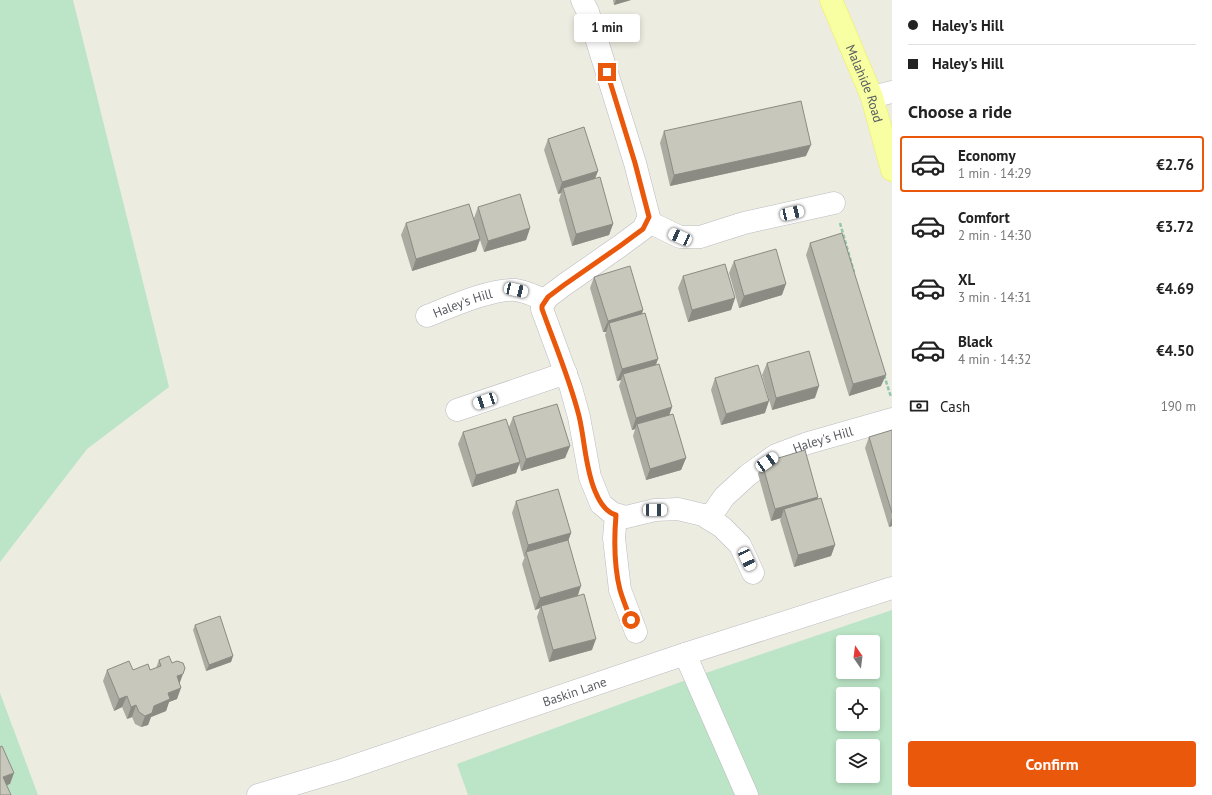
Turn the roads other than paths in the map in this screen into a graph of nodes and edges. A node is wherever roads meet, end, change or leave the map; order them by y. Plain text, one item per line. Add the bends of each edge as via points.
1 (582, 0) edge
2 (831, 0) edge
3 (882, 94) edge
4 (892, 170) edge
5 (834, 203) road end
6 (647, 221) junction
7 (545, 302) junction
8 (427, 316) dead end
9 (566, 373) junction
10 (457, 410) dead end
11 (892, 420) edge
12 (616, 515) junction
13 (709, 520) junction
14 (753, 573) dead end
15 (892, 588) edge
16 (636, 632) dead end
17 (684, 654) junction
18 (258, 795) edge
19 (747, 795) edge

1 - 6 street via 635,163 649,217
2 - 3 main road, Malahide Road
3 - 4 main road, Malahide Road
5 - 6 street via 744,223 700,237 680,237
6 - 7 street via 643,229 564,285
7 - 8 street, Haley's Hill via 516,290 501,291
7 - 9 street via 542,309
9 - 10 street
9 - 12 street via 579,418 592,484 601,504
11 - 13 street, Haley's Hill via 814,441 776,456 748,475 724,497
12 - 13 street via 678,510
12 - 16 street via 614,538 620,590
13 - 14 street via 722,527 740,545
15 - 17 street, Baskin Lane
17 - 18 street, Baskin Lane via 342,770
17 - 19 street

